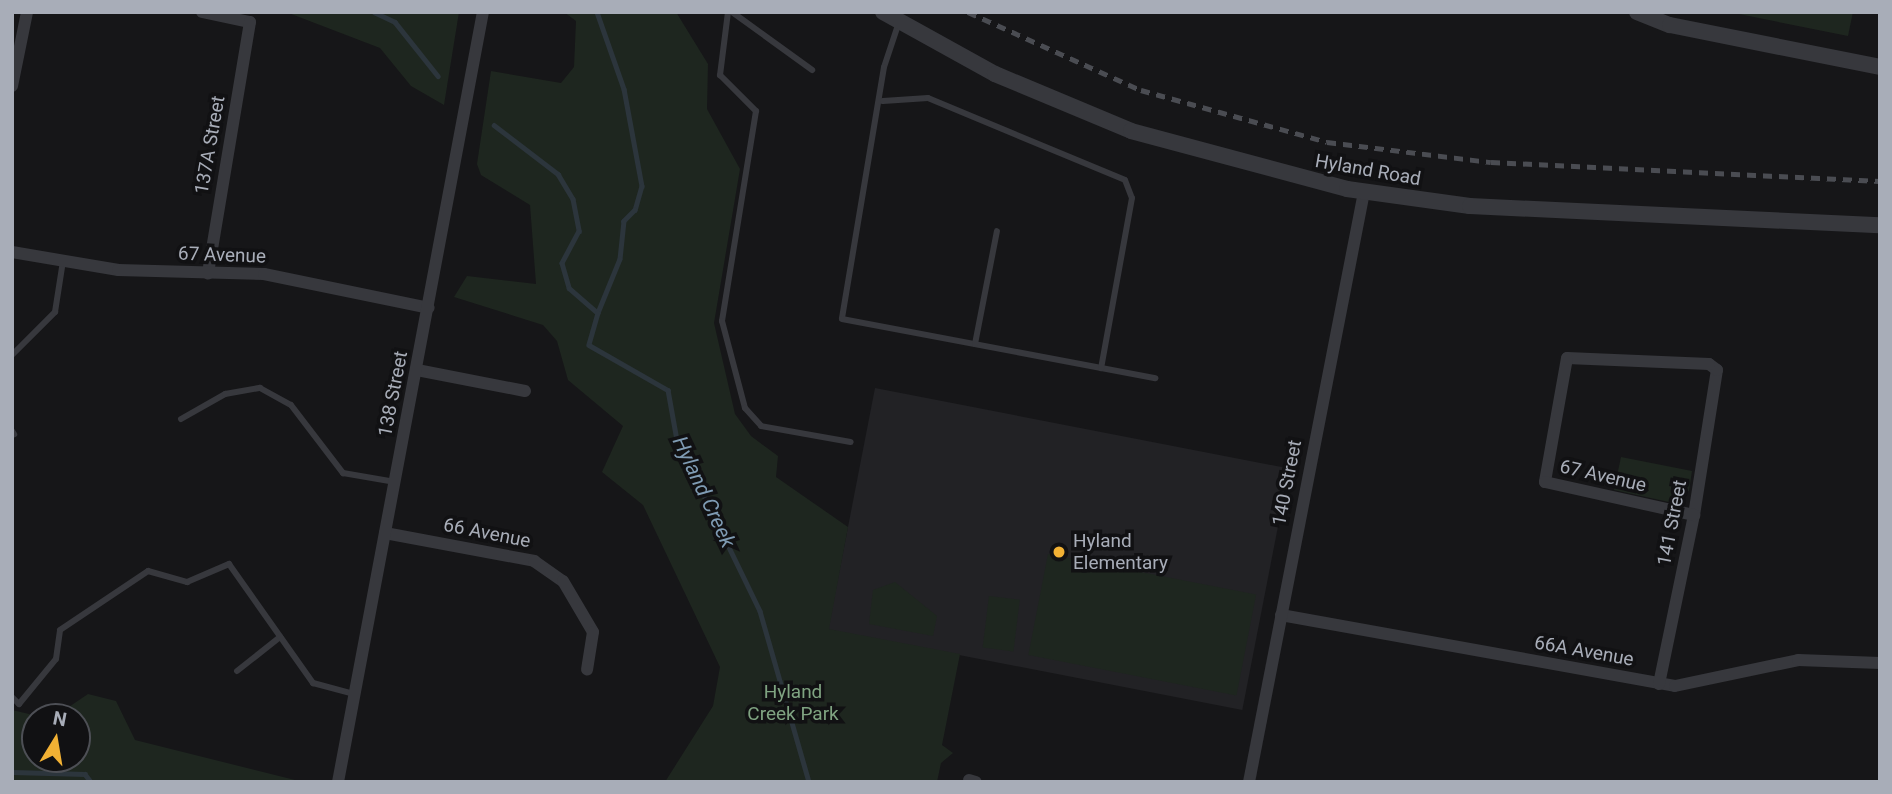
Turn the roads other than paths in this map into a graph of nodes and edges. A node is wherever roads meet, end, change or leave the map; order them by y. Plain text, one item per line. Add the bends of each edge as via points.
1 (27, 12) edge
2 (202, 12) edge
3 (483, 12) edge
4 (730, 12) edge
5 (883, 12) edge
6 (1637, 12) edge
7 (899, 22) junction
8 (1880, 67) edge
9 (812, 70) dead end
10 (12, 86) edge
11 (883, 102) junction
12 (1364, 192) junction
13 (1880, 225) edge
14 (997, 231) dead end
15 (12, 252) edge
16 (63, 261) junction
17 (208, 274) junction
18 (429, 308) junction
19 (975, 344) junction
20 (12, 355) edge
21 (1101, 368) junction
22 (417, 370) junction
23 (1156, 378) dead end
24 (525, 391) dead end
25 (181, 419) dead end
26 (851, 442) dead end
27 (395, 482) junction
28 (1545, 482) joint
29 (1694, 515) junction
30 (385, 533) junction
31 (1281, 615) junction
32 (280, 637) junction
33 (1880, 663) edge
34 (587, 670) dead end
35 (237, 671) dead end
36 (1659, 684) junction
37 (355, 694) junction
38 (12, 697) edge
39 (338, 782) edge
40 (1249, 782) edge

1 - 10 street
2 - 17 street, 137A Street via 250,22
3 - 18 street, 138 Street
4 - 9 lane
4 - 26 lane via 720,75 756,111 722,321 745,408 761,426
5 - 7 street, Hyland Road
6 - 8 street via 1681,27
7 - 11 lane via 884,67
7 - 12 street, Hyland Road via 995,74 1131,131
11 - 19 lane via 842,319
11 - 21 lane via 928,98 1125,180 1132,198
12 - 13 street, Hyland Road via 1506,208
12 - 31 street, 140 Street
14 - 19 lane
15 - 16 street, 67 Avenue
16 - 17 street, 67 Avenue
16 - 20 lane via 55,312
17 - 18 street, 67 Avenue via 264,274
18 - 22 street, 138 Street
19 - 21 lane
21 - 23 lane
22 - 24 street
22 - 27 street, 138 Street
25 - 27 lane via 225,394 260,388 291,405 343,473
27 - 30 street, 138 Street
28 - 29 street, 67 Avenue
28 - 29 street, 141 Street via 1567,358 1709,364 1717,370
29 - 36 street, 141 Street
30 - 34 street, 66 Avenue via 544,568 563,581 593,632
30 - 37 street, 138 Street
31 - 36 street, 66A Avenue
31 - 40 street, 140 Street
32 - 35 lane
32 - 37 lane via 313,683
32 - 38 lane via 229,564 187,582 148,571 60,630 56,659 19,704
33 - 36 street, 66A Avenue via 1798,660 1700,684
37 - 39 street, 138 Street

